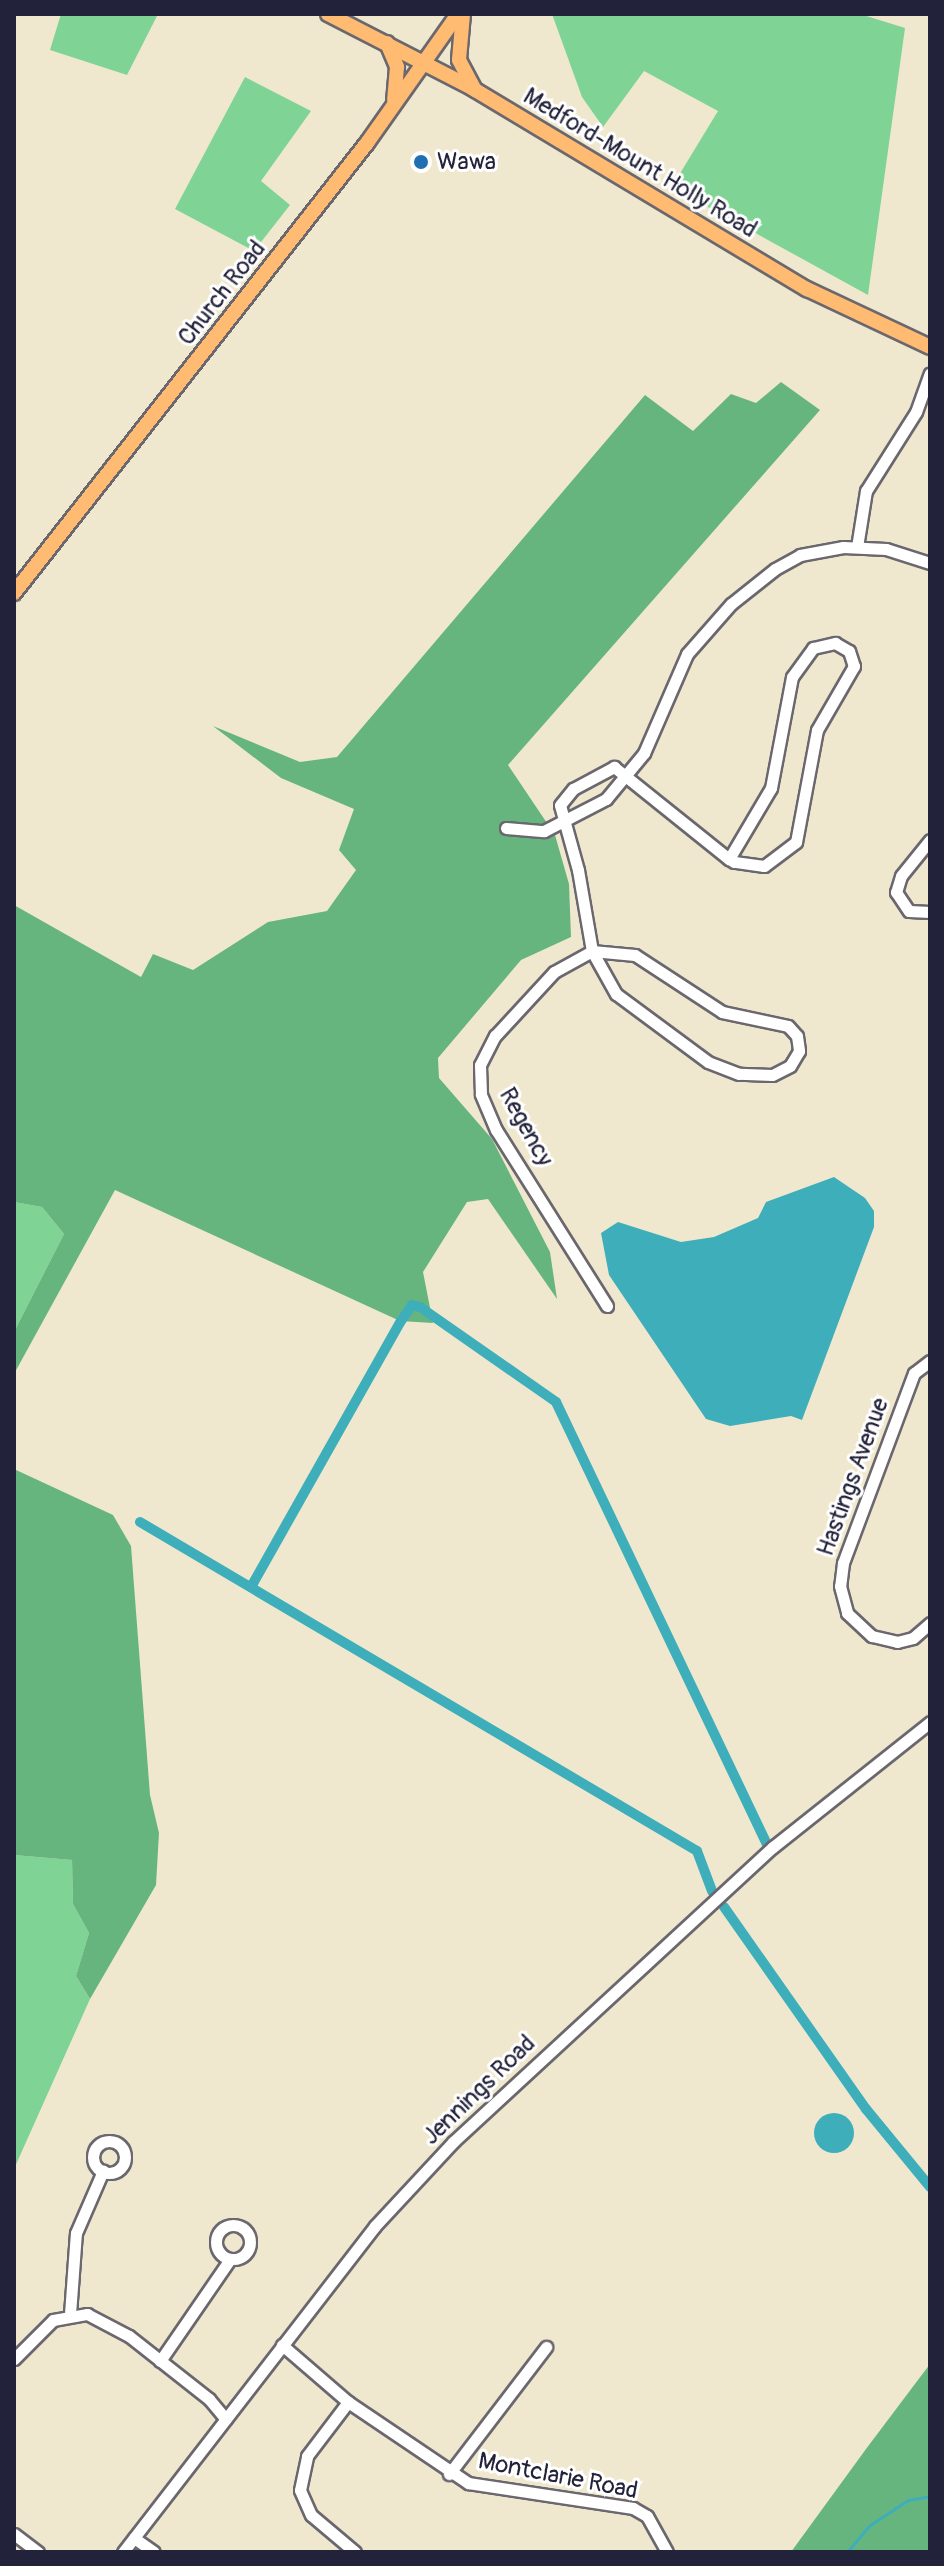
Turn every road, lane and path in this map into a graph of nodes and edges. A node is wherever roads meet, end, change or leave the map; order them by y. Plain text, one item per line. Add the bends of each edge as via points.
1 (328, 14) edge
2 (460, 14) edge
3 (387, 43) junction
4 (424, 61) junction
5 (476, 90) junction
6 (393, 105) junction
7 (930, 347) edge
8 (930, 373) edge
9 (857, 547) junction
10 (930, 563) edge
11 (14, 593) edge
12 (625, 778) junction
13 (564, 823) junction
14 (506, 828) dead end
15 (930, 840) edge
16 (729, 859) junction
17 (930, 912) edge
18 (592, 951) junction
19 (607, 1306) dead end
20 (930, 1361) edge
21 (930, 1623) edge
22 (930, 1722) edge
23 (103, 2171) dead end
24 (230, 2259) dead end
25 (70, 2314) junction
26 (282, 2345) junction
27 (546, 2347) dead end
28 (14, 2359) edge
29 (160, 2361) junction
30 (348, 2402) junction
31 (226, 2419) junction
32 (449, 2474) junction
33 (19, 2538) edge
34 (134, 2538) junction
35 (16, 2552) edge
36 (38, 2552) edge
37 (123, 2552) edge
38 (154, 2552) edge
39 (355, 2552) edge
40 (667, 2552) edge

1 - 3 main road, Medford-Mount Holly Road
2 - 4 main road, Church Road
2 - 5 main road via 457,47
3 - 4 main road, Medford-Mount Holly Road
3 - 6 main road via 397,67
4 - 5 main road, Medford-Mount Holly Road
4 - 6 main road, Church Road
5 - 7 main road, Medford-Mount Holly Road via 807,289
6 - 11 main road, Church Road
8 - 9 street via 916,412 866,491
9 - 10 street via 899,552
9 - 12 street via 800,555 731,604 687,654 661,723
12 - 13 street via 596,807
12 - 13 street via 608,767 573,789 561,799
12 - 16 street
13 - 14 street via 535,833
13 - 18 street
15 - 17 street via 901,876 896,892 909,911
16 - 16 street via 764,866 796,842 817,730 854,666 843,645 820,644 796,668 771,788
18 - 18 street via 635,955 722,1012 788,1026 797,1036 799,1051 790,1066 772,1075 739,1074 708,1062 616,994
18 - 19 street, Regency via 561,966 502,1027 488,1044 479,1075 496,1130
20 - 21 street, Hastings Avenue via 914,1373 843,1563 840,1586 847,1613 872,1636 897,1642 913,1638
22 - 26 street, Jennings Road via 773,1847 477,2119 382,2217
23 - 25 street via 78,2223
24 - 29 street
25 - 28 street via 36,2331
25 - 29 street via 104,2321
26 - 30 street, Montclarie Road
26 - 31 street, Jennings Road
27 - 32 street
29 - 31 street
30 - 32 street, Montclarie Road
30 - 39 street via 307,2456 300,2490 311,2515
31 - 34 street, Jennings Road
32 - 40 street, Montclarie Road via 487,2489 633,2508 647,2516
33 - 35 street
33 - 36 street
34 - 37 street, Jennings Road
34 - 38 street

